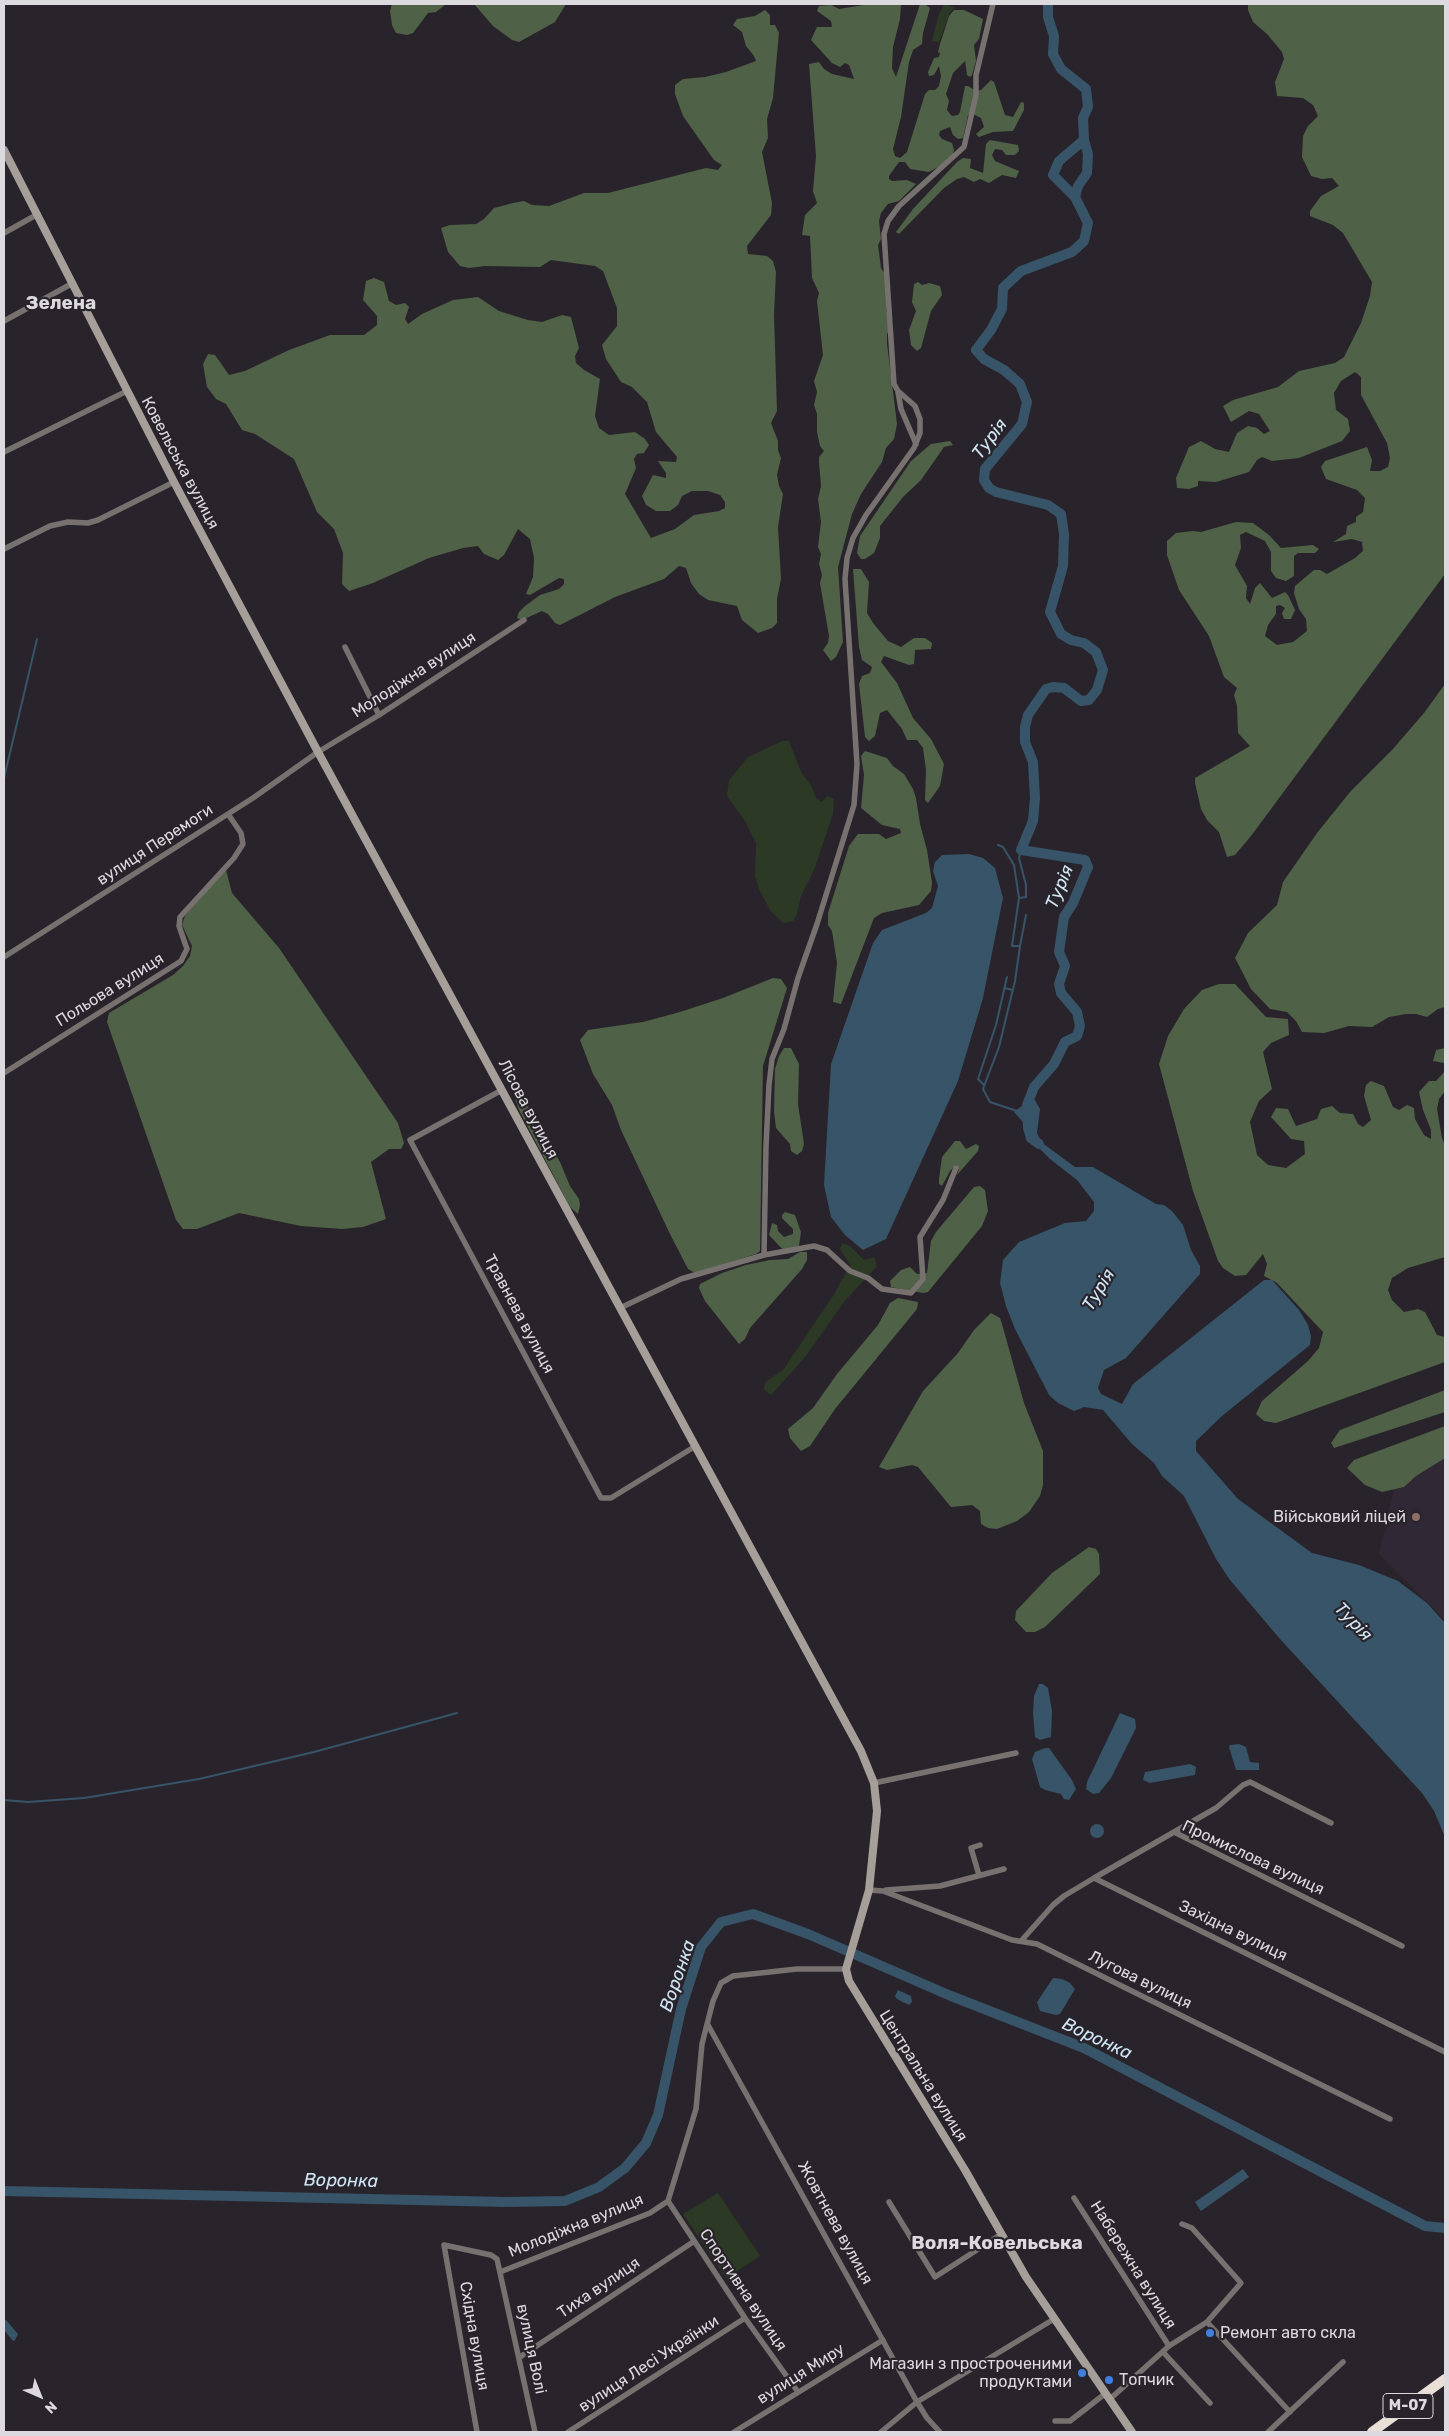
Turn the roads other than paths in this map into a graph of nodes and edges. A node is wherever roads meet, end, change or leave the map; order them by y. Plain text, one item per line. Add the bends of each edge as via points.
1 (994, 4) edge
2 (4, 150) edge
3 (38, 214) junction
4 (4, 233) edge
5 (73, 283) junction
6 (4, 321) edge
7 (127, 391) junction
8 (898, 392) junction
9 (916, 444) junction
10 (4, 452) edge
11 (174, 482) junction
12 (4, 549) edge
13 (524, 620) dead end
14 (345, 647) dead end
15 (379, 715) junction
16 (318, 752) junction
17 (336, 786) joint
18 (228, 814) junction
19 (4, 957) edge
20 (4, 1073) edge
21 (502, 1090) junction
22 (956, 1168) dead end
23 (764, 1255) junction
24 (620, 1308) junction
25 (694, 1446) junction
26 (1016, 1753) dead end
27 (874, 1783) junction
28 (1331, 1823) dead end
29 (1174, 1832) junction
30 (980, 1845) dead end
31 (1004, 1869) dead end
32 (979, 1875) junction
33 (1094, 1878) junction
34 (869, 1890) junction
35 (883, 1891) junction
36 (1022, 1940) junction
37 (1402, 1946) dead end
38 (846, 1969) junction
39 (708, 2026) junction
40 (1445, 2052) edge
41 (1390, 2119) dead end
42 (1074, 2198) dead end
43 (668, 2201) junction
44 (889, 2202) dead end
45 (1182, 2224) dead end
46 (1000, 2235) junction
47 (693, 2242) junction
48 (500, 2272) junction
49 (744, 2318) junction
50 (1054, 2319) junction
51 (1207, 2322) junction
52 (883, 2340) junction
53 (1168, 2346) junction
54 (1162, 2352) junction
55 (520, 2357) junction
56 (1343, 2362) dead end
57 (1445, 2379) edge
58 (798, 2392) junction
59 (1110, 2399) junction
60 (918, 2402) junction
61 (1210, 2403) dead end
62 (1290, 2412) junction
63 (1055, 2421) dead end
64 (477, 2432) edge
65 (535, 2432) edge
66 (568, 2432) edge
67 (734, 2432) edge
68 (881, 2432) edge
69 (940, 2432) edge
70 (1132, 2432) edge
71 (1268, 2432) edge
72 (1372, 2432) edge

1 - 8 street via 976,75 976,94 964,147 899,206 888,221 884,234 894,384
2 - 3 street, Ковельська вулиця
3 - 4 street
3 - 5 street, Ковельська вулиця
5 - 6 street
5 - 7 street, Ковельська вулиця
7 - 10 street
7 - 11 street, Ковельська вулиця
8 - 9 street via 901,409
8 - 9 street via 918,412 920,433
9 - 23 street via 866,515 853,538 847,558 845,579 857,764 854,805 772,1059
11 - 12 street via 98,520 50,526
11 - 16 street, Ковельська вулиця
13 - 15 street, Молодіжна вулиця
14 - 15 street
15 - 16 street, Молодіжна вулиця
16 - 17 street, Ковельська вулиця
16 - 18 street, вулиця Перемоги
17 - 21 street, Лісова вулиця
18 - 19 street, вулиця Перемоги
18 - 20 street, Польова вулиця via 243,844 180,917 179,926 187,949 181,961
21 - 24 street, Лісова вулиця
21 - 25 street, Травнева вулиця via 410,1140 601,1498 611,1498
22 - 23 street via 943,1200 920,1237 923,1279 910,1293 882,1289 868,1278 850,1271 832,1254 814,1246
23 - 24 street via 681,1279
24 - 25 street, Лісова вулиця
25 - 27 street, Лісова вулиця via 854,1737
26 - 27 street
27 - 34 street via 876,1811
28 - 29 street via 1250,1782 1216,1808
29 - 33 street, Промислова вулиця
29 - 37 street, Промислова вулиця
30 - 32 street via 971,1848
31 - 32 street
32 - 35 street via 940,1886
33 - 36 street via 1053,1905
33 - 40 street, Західна вулиця
34 - 35 street, Лугова вулиця
34 - 38 street
35 - 36 street, Лугова вулиця via 1012,1940
36 - 41 street, Лугова вулиця via 1037,1944
38 - 39 street, Молодіжна вулиця via 797,1969 727,1978 716,1995
38 - 46 street, Центральна вулиця via 849,1981 965,2170
39 - 43 street, Молодіжна вулиця via 698,2062 696,2109
39 - 52 street, Жовтнева вулиця
42 - 53 street, Набережна вулиця
43 - 47 street, Спортивна вулиця
43 - 48 street, Молодіжна вулиця via 650,2213
44 - 46 street via 935,2277
45 - 51 street via 1192,2228 1240,2282
46 - 50 street, Центральна вулиця
47 - 49 street, Спортивна вулиця
47 - 55 street, Тиха вулиця
48 - 55 street, вулиця Волі
48 - 64 street, Східна вулиця via 497,2259 491,2255 444,2245
49 - 58 street, Спортивна вулиця
49 - 66 street, вулиця Лесі Українки
50 - 59 street, Центральна вулиця
50 - 60 street
51 - 53 street
51 - 62 street
52 - 58 street, вулиця Миру
52 - 60 street, Жовтнева вулиця
53 - 54 street
54 - 59 street
54 - 61 street
55 - 65 street, вулиця Волі
56 - 62 street
57 - 72 highway, М-07
58 - 67 street, вулиця Миру
59 - 63 street via 1070,2422
59 - 70 street, Центральна вулиця
60 - 68 street
60 - 69 street, Жовтнева вулиця
62 - 71 street

